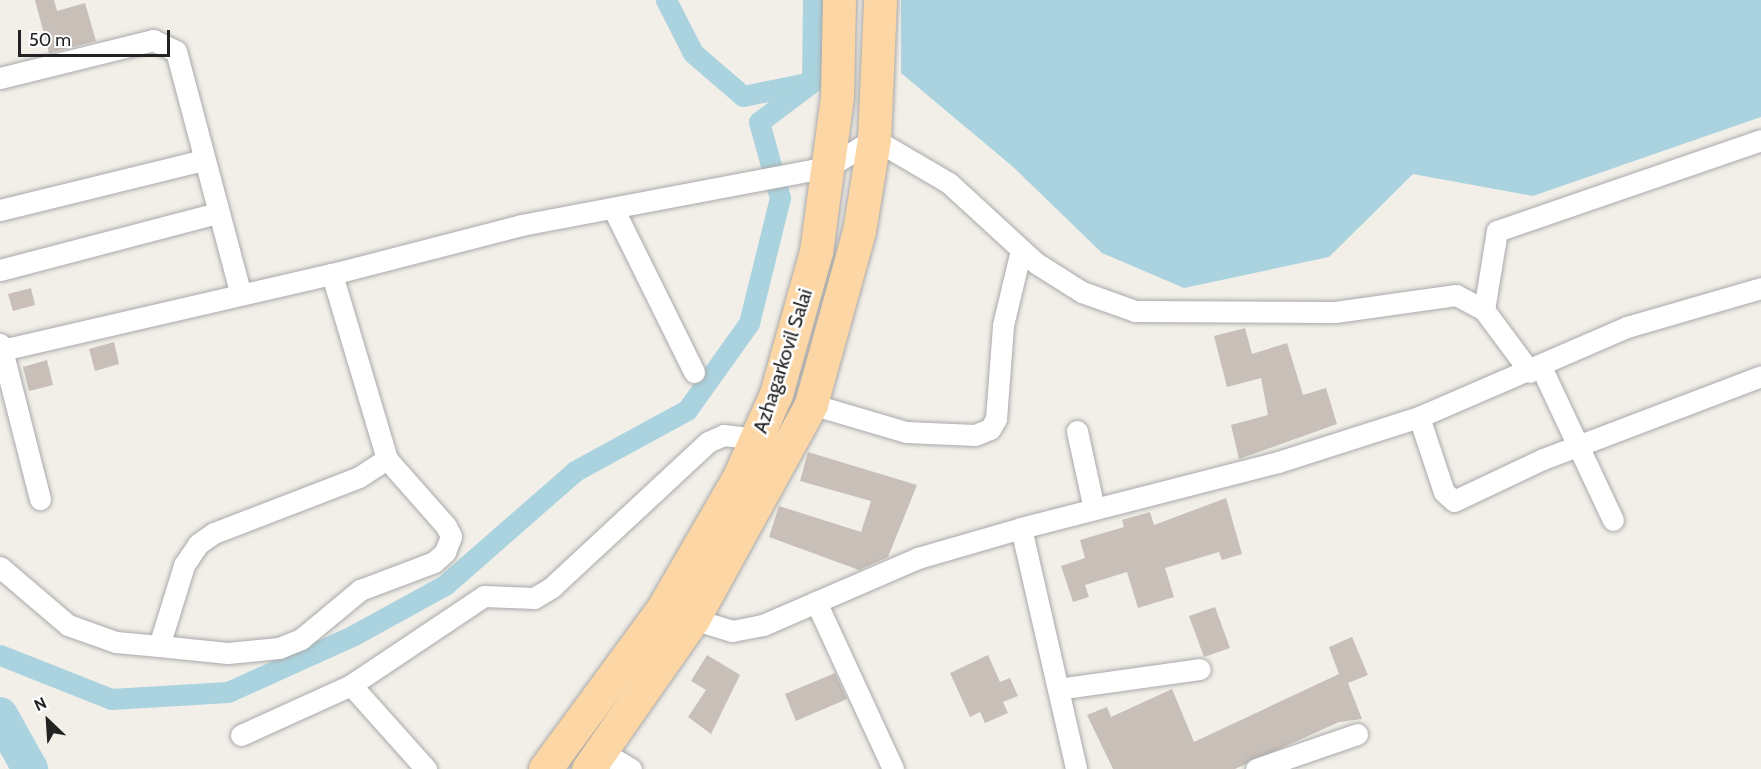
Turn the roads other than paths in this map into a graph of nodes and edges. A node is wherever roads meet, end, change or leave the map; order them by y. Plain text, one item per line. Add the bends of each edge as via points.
1 (839, 0) edge
2 (880, 0) edge
3 (0, 78) edge
4 (874, 140) junction
5 (1761, 140) edge
6 (204, 160) junction
7 (828, 167) junction
8 (613, 208) junction
9 (0, 210) edge
10 (218, 213) junction
11 (1021, 250) junction
12 (0, 270) edge
13 (332, 274) junction
14 (1761, 288) edge
15 (240, 292) junction
16 (1484, 310) junction
17 (1, 347) edge
18 (1536, 370) junction
19 (694, 372) dead end
20 (1761, 376) edge
21 (811, 404) junction
22 (1419, 417) junction
23 (1077, 431) dead end
24 (758, 439) junction
25 (1579, 446) junction
26 (387, 459) junction
27 (40, 499) dead end
28 (1094, 509) junction
29 (1613, 520) dead end
30 (1021, 528) junction
31 (0, 567) edge
32 (816, 602) junction
33 (678, 614) junction
34 (159, 646) junction
35 (1200, 669) dead end
36 (351, 685) junction
37 (1058, 689) junction
38 (1357, 734) dead end
39 (241, 735) dead end
40 (595, 760) edge
41 (426, 769) edge
42 (545, 769) edge
43 (631, 769) edge
44 (893, 769) edge
45 (1076, 769) edge
46 (1256, 769) edge

1 - 7 main road, Azhagarkovil Salai via 837,96
2 - 4 main road, Azhagarkovil Salai
3 - 6 street via 153,40 168,43 182,63
4 - 7 street
4 - 11 street via 949,183
4 - 21 main road, Azhagarkovil Salai via 856,242
5 - 16 street via 1497,231
6 - 9 street
6 - 10 street
7 - 8 street
7 - 24 main road, Azhagarkovil Salai via 816,252 796,333
8 - 13 street via 521,225
8 - 19 street
10 - 12 street
10 - 15 street
11 - 16 street via 1082,292 1135,311 1335,312 1443,293
11 - 21 street via 1003,325 996,419 990,429 975,435 906,432
13 - 15 street
13 - 26 street
14 - 18 street via 1627,327
15 - 17 street
16 - 18 street
17 - 27 street
18 - 22 street
18 - 25 street
20 - 25 street
21 - 33 main road, Azhagarkovil Salai
22 - 25 street via 1444,492 1454,501
22 - 28 street
23 - 28 street
24 - 33 main road, Azhagarkovil Salai
24 - 36 street via 715,437 552,587 525,601 484,596
25 - 29 street
26 - 34 street via 359,477 213,532 198,544 184,565
26 - 34 street via 451,536 445,552 434,562 360,590 301,639 279,648 228,653
28 - 30 street
30 - 32 street via 918,558
30 - 37 street
31 - 34 street via 68,625 116,642
32 - 33 street via 764,625 732,631
32 - 44 street
33 - 40 main road, Azhagarkovil Salai
33 - 42 main road, Azhagarkovil Salai
35 - 37 street
36 - 39 street
36 - 41 street
37 - 45 street
38 - 46 street
40 - 43 street

